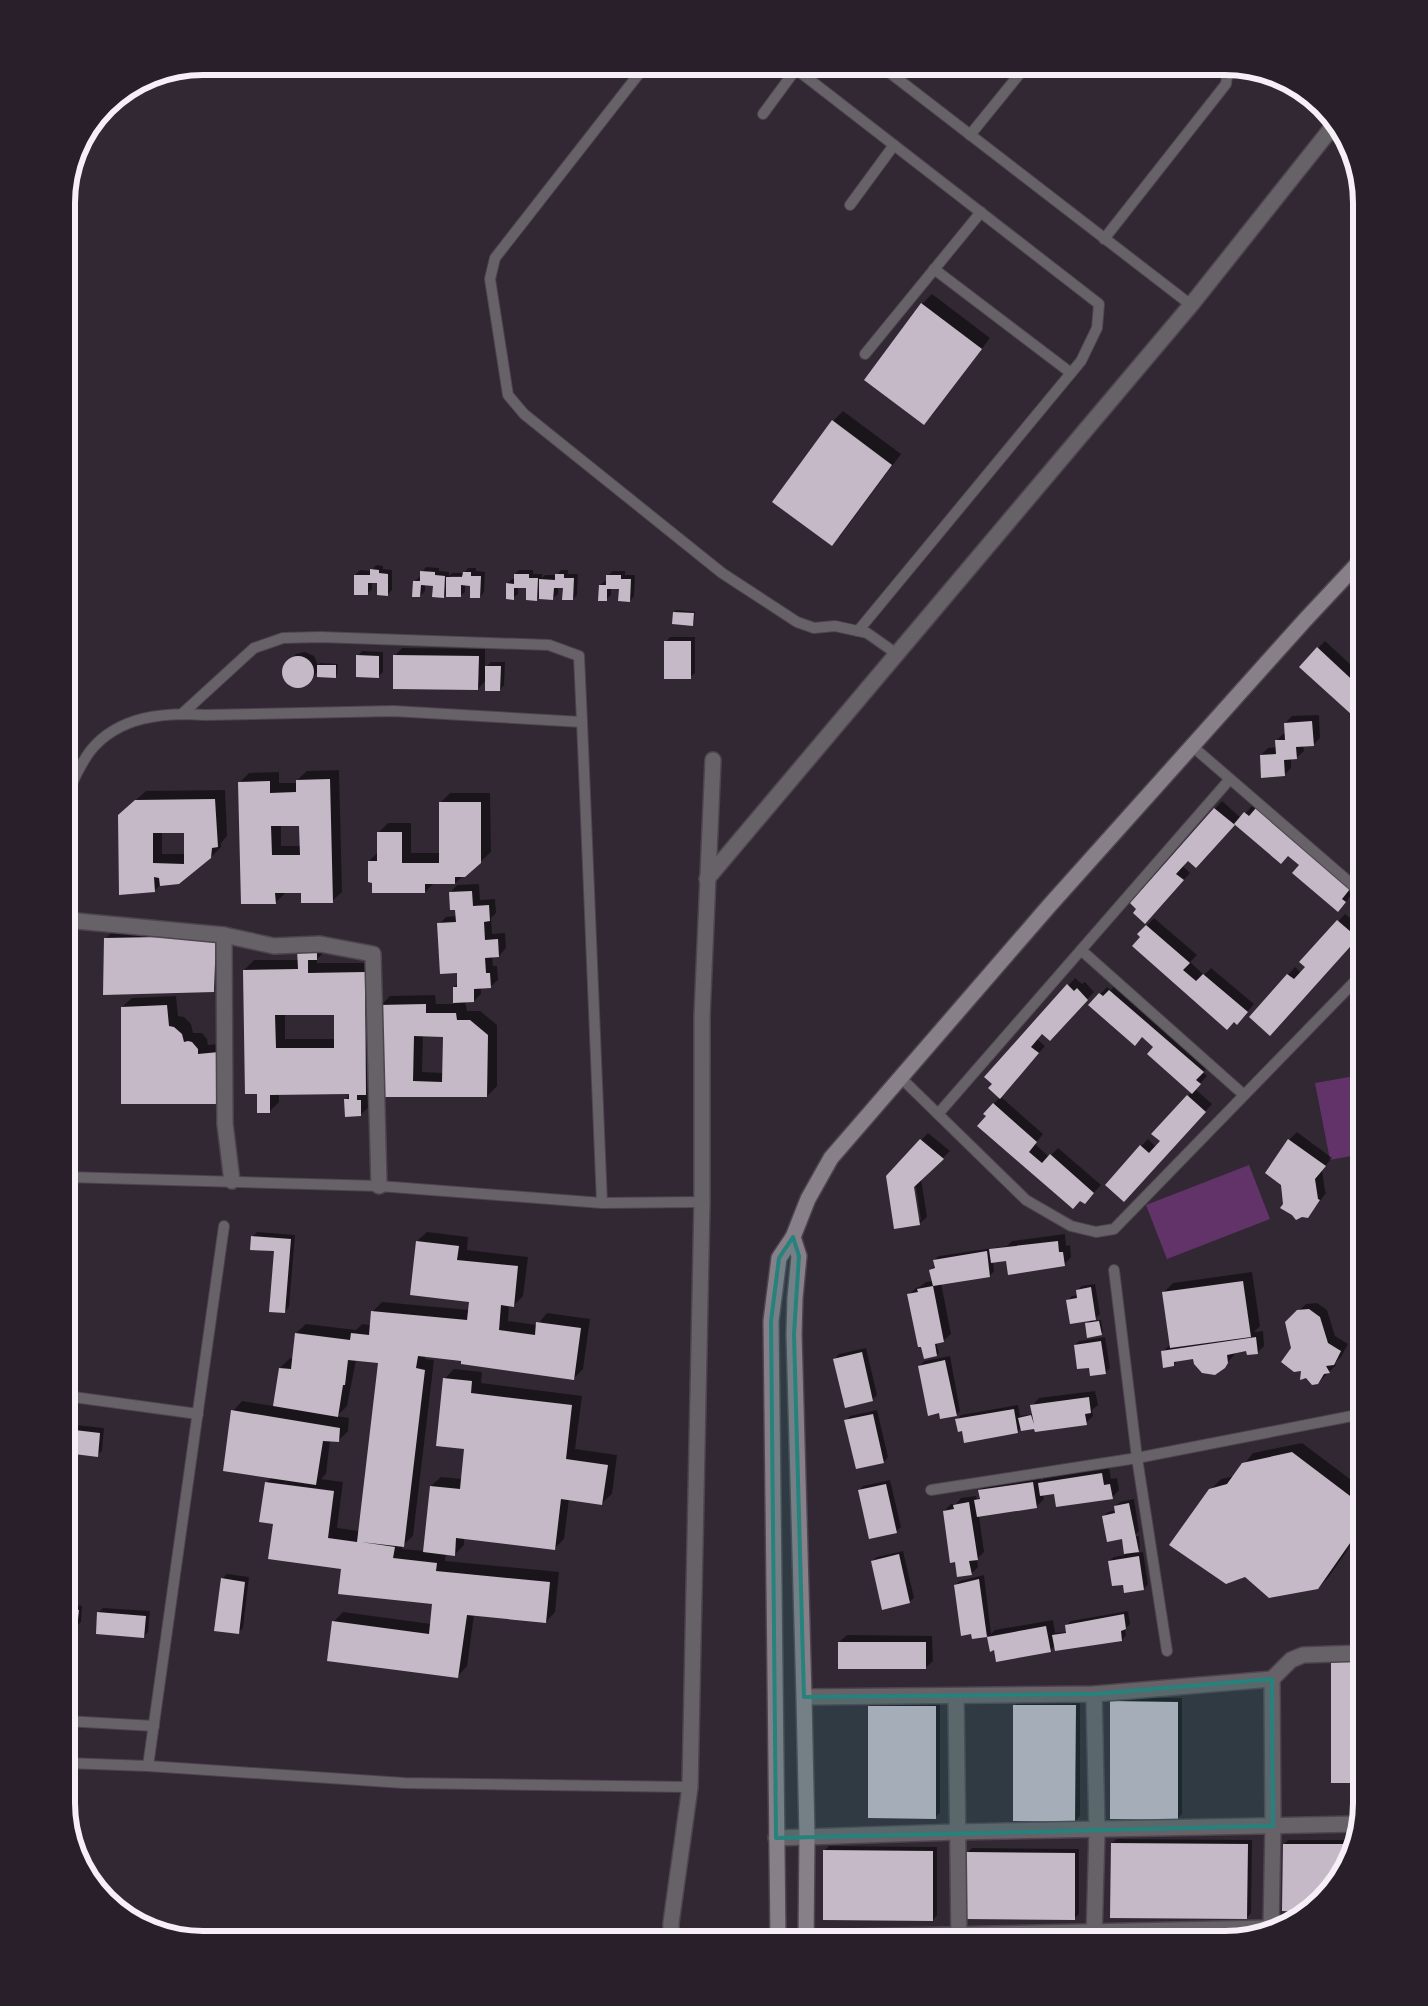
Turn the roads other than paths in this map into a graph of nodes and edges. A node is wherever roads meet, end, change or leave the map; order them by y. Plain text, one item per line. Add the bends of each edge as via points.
1 (638, 75) edge
2 (789, 75) edge
3 (803, 75) edge
4 (893, 75) edge
5 (1019, 75) edge
6 (1226, 75) edge
7 (763, 114) dead end
8 (1330, 130) edge
9 (970, 135) junction
10 (894, 144) junction
11 (850, 205) dead end
12 (981, 212) junction
13 (1104, 239) junction
14 (934, 269) junction
15 (1190, 305) junction
16 (865, 354) dead end
17 (1071, 373) junction
18 (1353, 569) edge
19 (858, 631) junction
20 (897, 654) junction
21 (183, 713) junction
22 (582, 722) junction
23 (1192, 746) junction
24 (713, 760) dead end
25 (75, 776) edge
26 (1230, 779) junction
27 (707, 879) junction
28 (1353, 885) edge
29 (75, 921) edge
30 (224, 935) junction
31 (1081, 950) junction
32 (1353, 983) edge
33 (900, 1077) junction
34 (1244, 1095) junction
35 (938, 1114) junction
36 (75, 1177) edge
37 (232, 1181) junction
38 (379, 1186) junction
39 (702, 1202) junction
40 (602, 1203) junction
41 (224, 1226) dead end
42 (794, 1237) junction
43 (1114, 1270) dead end
44 (75, 1397) edge
45 (198, 1414) junction
46 (1353, 1416) edge
47 (1137, 1458) junction
48 (931, 1490) dead end
49 (1167, 1651) dead end
50 (1353, 1653) edge
51 (1272, 1679) junction
52 (1094, 1694) junction
53 (804, 1697) junction
54 (956, 1697) junction
55 (75, 1722) edge
56 (154, 1726) junction
57 (75, 1763) edge
58 (148, 1766) junction
59 (690, 1787) junction
60 (1351, 1824) edge
61 (1273, 1826) junction
62 (1097, 1830) junction
63 (957, 1832) junction
64 (807, 1837) junction
65 (776, 1838) junction
66 (1269, 1923) edge
67 (1247, 1929) edge
68 (671, 1931) edge
69 (778, 1931) edge
70 (806, 1931) edge
71 (959, 1931) edge
72 (1094, 1931) edge
73 (1203, 1931) edge

1 - 19 lane via 495,258 490,279 508,395 524,414 722,573 797,622 814,628 835,626
2 - 7 lane
3 - 10 lane
4 - 9 lane
5 - 9 lane
6 - 13 lane via 1226,84
8 - 15 street
9 - 13 lane
10 - 11 lane
10 - 12 lane
12 - 14 lane
12 - 17 lane via 1099,304 1097,328 1081,361
13 - 15 lane
14 - 16 lane
14 - 17 lane
15 - 20 street
17 - 19 lane
18 - 23 main road
19 - 20 lane via 867,633
20 - 27 street
21 - 22 lane via 393,711
21 - 22 lane via 254,648 283,638 320,637 549,645 579,656
21 - 25 lane via 136,719 117,729 92,749
22 - 40 lane
23 - 26 lane
23 - 33 main road
24 - 27 street
26 - 28 lane
26 - 31 lane
27 - 39 street via 702,1016
29 - 30 street
30 - 37 street via 225,1124
30 - 38 street via 274,946 320,944 373,954
31 - 34 lane
31 - 35 lane
32 - 34 lane
33 - 35 lane
33 - 42 main road via 831,1158 808,1198
34 - 35 lane via 1114,1229 1096,1232 1071,1226 1026,1200
36 - 37 lane
37 - 38 lane
38 - 40 lane
39 - 40 lane
39 - 59 street
41 - 45 lane
42 - 53 main road via 799,1256 794,1334
42 - 65 main road via 779,1258 771,1320
43 - 47 lane
44 - 45 lane
45 - 56 lane
46 - 47 lane
47 - 48 lane
47 - 49 lane
50 - 51 street via 1303,1655 1291,1660
51 - 52 street
51 - 61 street
52 - 54 street
52 - 62 street
53 - 54 street
53 - 64 main road
54 - 63 street
55 - 56 lane
56 - 58 lane
57 - 58 lane
58 - 59 lane via 404,1783
59 - 68 street
60 - 61 street
61 - 62 street
61 - 66 street
62 - 63 street
62 - 72 street
63 - 64 street
63 - 71 street
64 - 65 street
64 - 70 main road
65 - 69 main road
67 - 73 street

